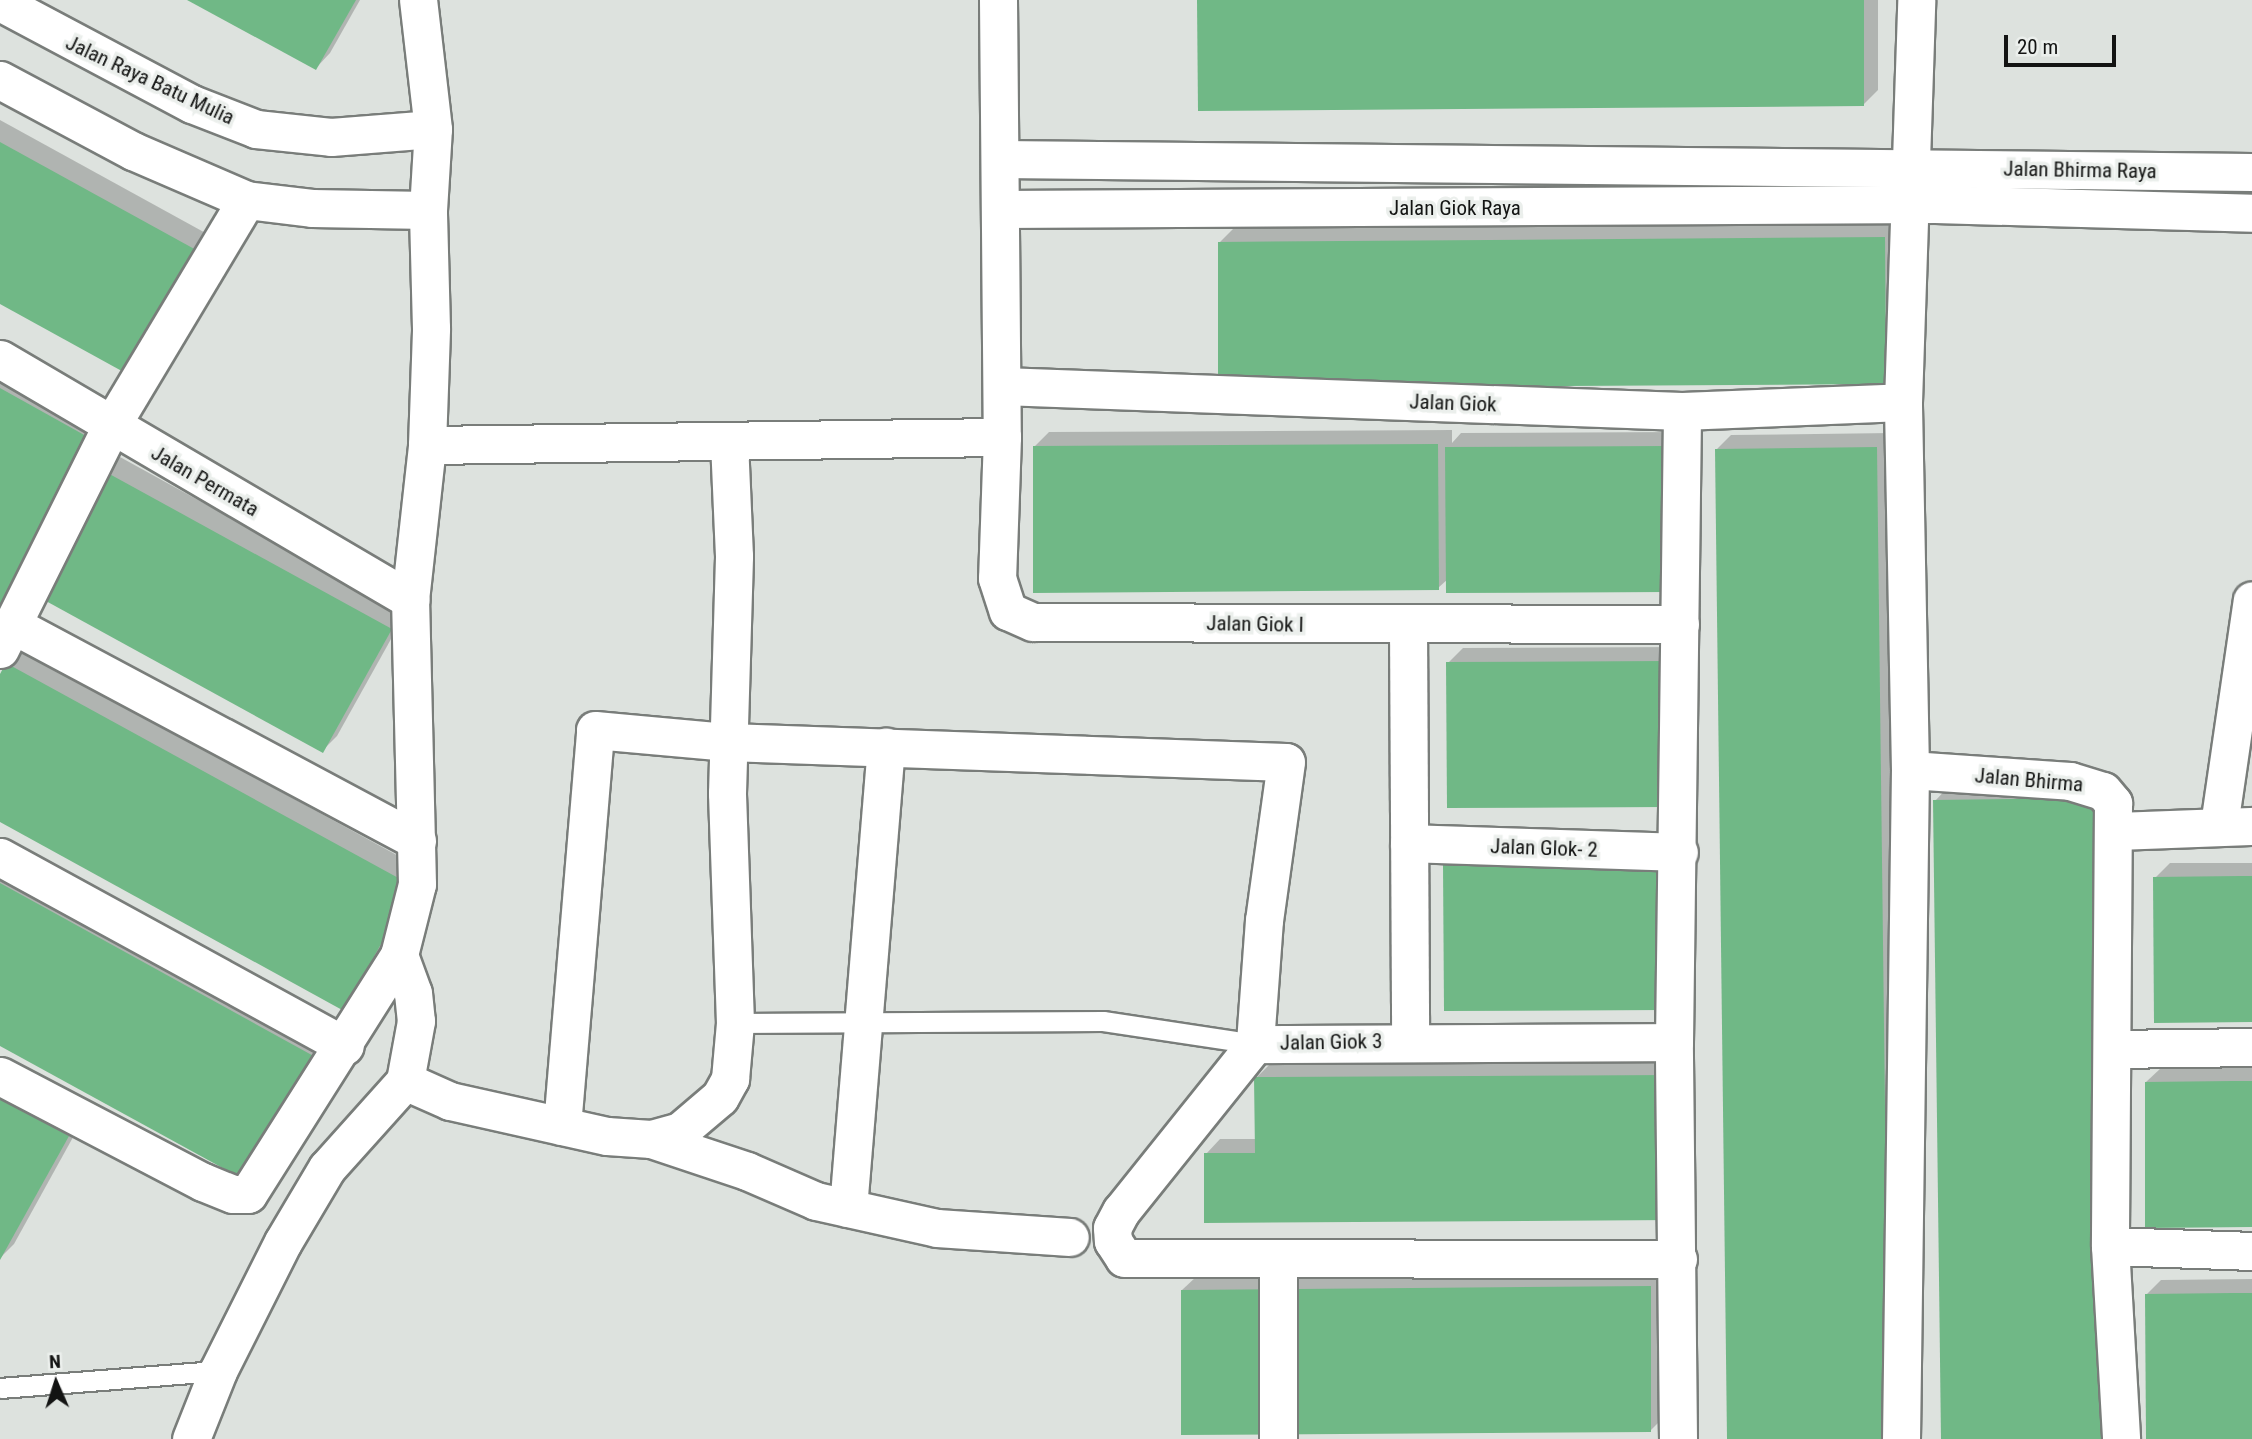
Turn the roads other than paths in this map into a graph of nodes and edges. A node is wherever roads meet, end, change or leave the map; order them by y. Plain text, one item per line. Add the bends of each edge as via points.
1 (418, 0) edge
2 (998, 0) edge
3 (1916, 0) edge
4 (0, 2) edge
5 (0, 80) edge
6 (433, 129) junction
7 (1000, 159) junction
8 (1175, 161) junction
9 (1908, 166) junction
10 (2252, 172) edge
11 (246, 200) junction
12 (1909, 208) junction
13 (1000, 209) junction
14 (1175, 209) junction
15 (428, 210) junction
16 (2252, 213) edge
17 (0, 359) edge
18 (1002, 386) junction
19 (1903, 402) junction
20 (1682, 411) junction
21 (111, 426) junction
22 (1002, 437) junction
23 (729, 440) junction
24 (427, 445) junction
25 (410, 600) junction
26 (2251, 612) edge
27 (1680, 624) junction
28 (1408, 626) junction
29 (6, 637) edge
30 (728, 742) junction
31 (886, 747) junction
32 (1910, 770) junction
33 (2235, 826) edge
34 (2115, 831) junction
35 (417, 841) junction
36 (1409, 844) junction
37 (1679, 852) junction
38 (0, 857) edge
39 (398, 956) junction
40 (735, 1023) junction
41 (865, 1025) junction
42 (1410, 1041) junction
43 (1674, 1042) junction
44 (1255, 1044) junction
45 (345, 1046) junction
46 (2252, 1047) edge
47 (2112, 1049) junction
48 (0, 1076) edge
49 (405, 1081) junction
50 (562, 1126) junction
51 (651, 1139) junction
52 (848, 1208) junction
53 (1070, 1237) dead end
54 (2110, 1246) junction
55 (2252, 1251) edge
56 (1278, 1258) junction
57 (1678, 1259) junction
58 (218, 1371) junction
59 (0, 1388) edge
60 (191, 1439) edge
61 (1278, 1439) edge
62 (1678, 1439) edge
63 (1901, 1439) edge
64 (2120, 1439) edge

1 - 6 street
2 - 7 street
3 - 9 street
4 - 6 street, Jalan Raya Batu Mulia via 192,104 256,130 331,137
5 - 11 street via 133,151
6 - 15 street
7 - 8 street
7 - 13 street
8 - 9 street
8 - 14 street
9 - 10 street, Jalan Bhirma Raya
9 - 12 street
11 - 15 street via 312,208
11 - 21 street
12 - 14 street, Jalan Giok Raya
12 - 16 street, Jalan Bhirma Raya via 1935,204
12 - 19 street
13 - 14 street, Jalan Giok Raya
13 - 18 street
15 - 24 street via 432,328
17 - 21 street, Jalan Permata
18 - 20 street, Jalan Giok
18 - 22 street
19 - 20 street, Jalan Giok
19 - 32 street
20 - 27 street
21 - 25 street, Jalan Permata
21 - 29 street
22 - 23 street
22 - 28 street, Jalan Giok I via 997,578 1008,611 1016,618 1033,622
23 - 24 street
23 - 30 street via 734,556
24 - 25 street
25 - 35 street
26 - 33 street
27 - 28 street, Jalan Giok I
27 - 37 street
28 - 36 street
29 - 35 street
30 - 31 street
30 - 40 street
30 - 50 street via 595,730
31 - 41 street
31 - 44 street via 1286,762 1264,920
32 - 34 street, Jalan Bhirma via 2090,784 2113,803
32 - 63 street
33 - 34 street
34 - 47 street, Jalan Bhirma
35 - 39 street via 417,884
36 - 37 street, Jalan Glok- 2
36 - 42 street
37 - 43 street
38 - 45 street
39 - 45 street
39 - 49 street via 413,993 416,1020
40 - 41 lane
40 - 51 street via 730,1079 720,1097 680,1131
41 - 44 lane via 1103,1021
41 - 52 street
42 - 43 street, Jalan Giok 3
42 - 44 street, Jalan Giok 3
43 - 57 street
44 - 56 street, Jalan Giok 3 via 1121,1211 1112,1228 1113,1241 1124,1258
45 - 48 street via 252,1191 243,1194 203,1182
46 - 47 street
47 - 54 street, Jalan Bhirma
49 - 50 street via 450,1101
49 - 58 street via 327,1168 283,1242
50 - 51 street
51 - 52 street via 747,1171 816,1201
52 - 53 street via 937,1228
54 - 55 street
54 - 64 street, Jalan Bhirma
56 - 57 street
56 - 61 street
57 - 62 street
58 - 59 lane
58 - 60 street

